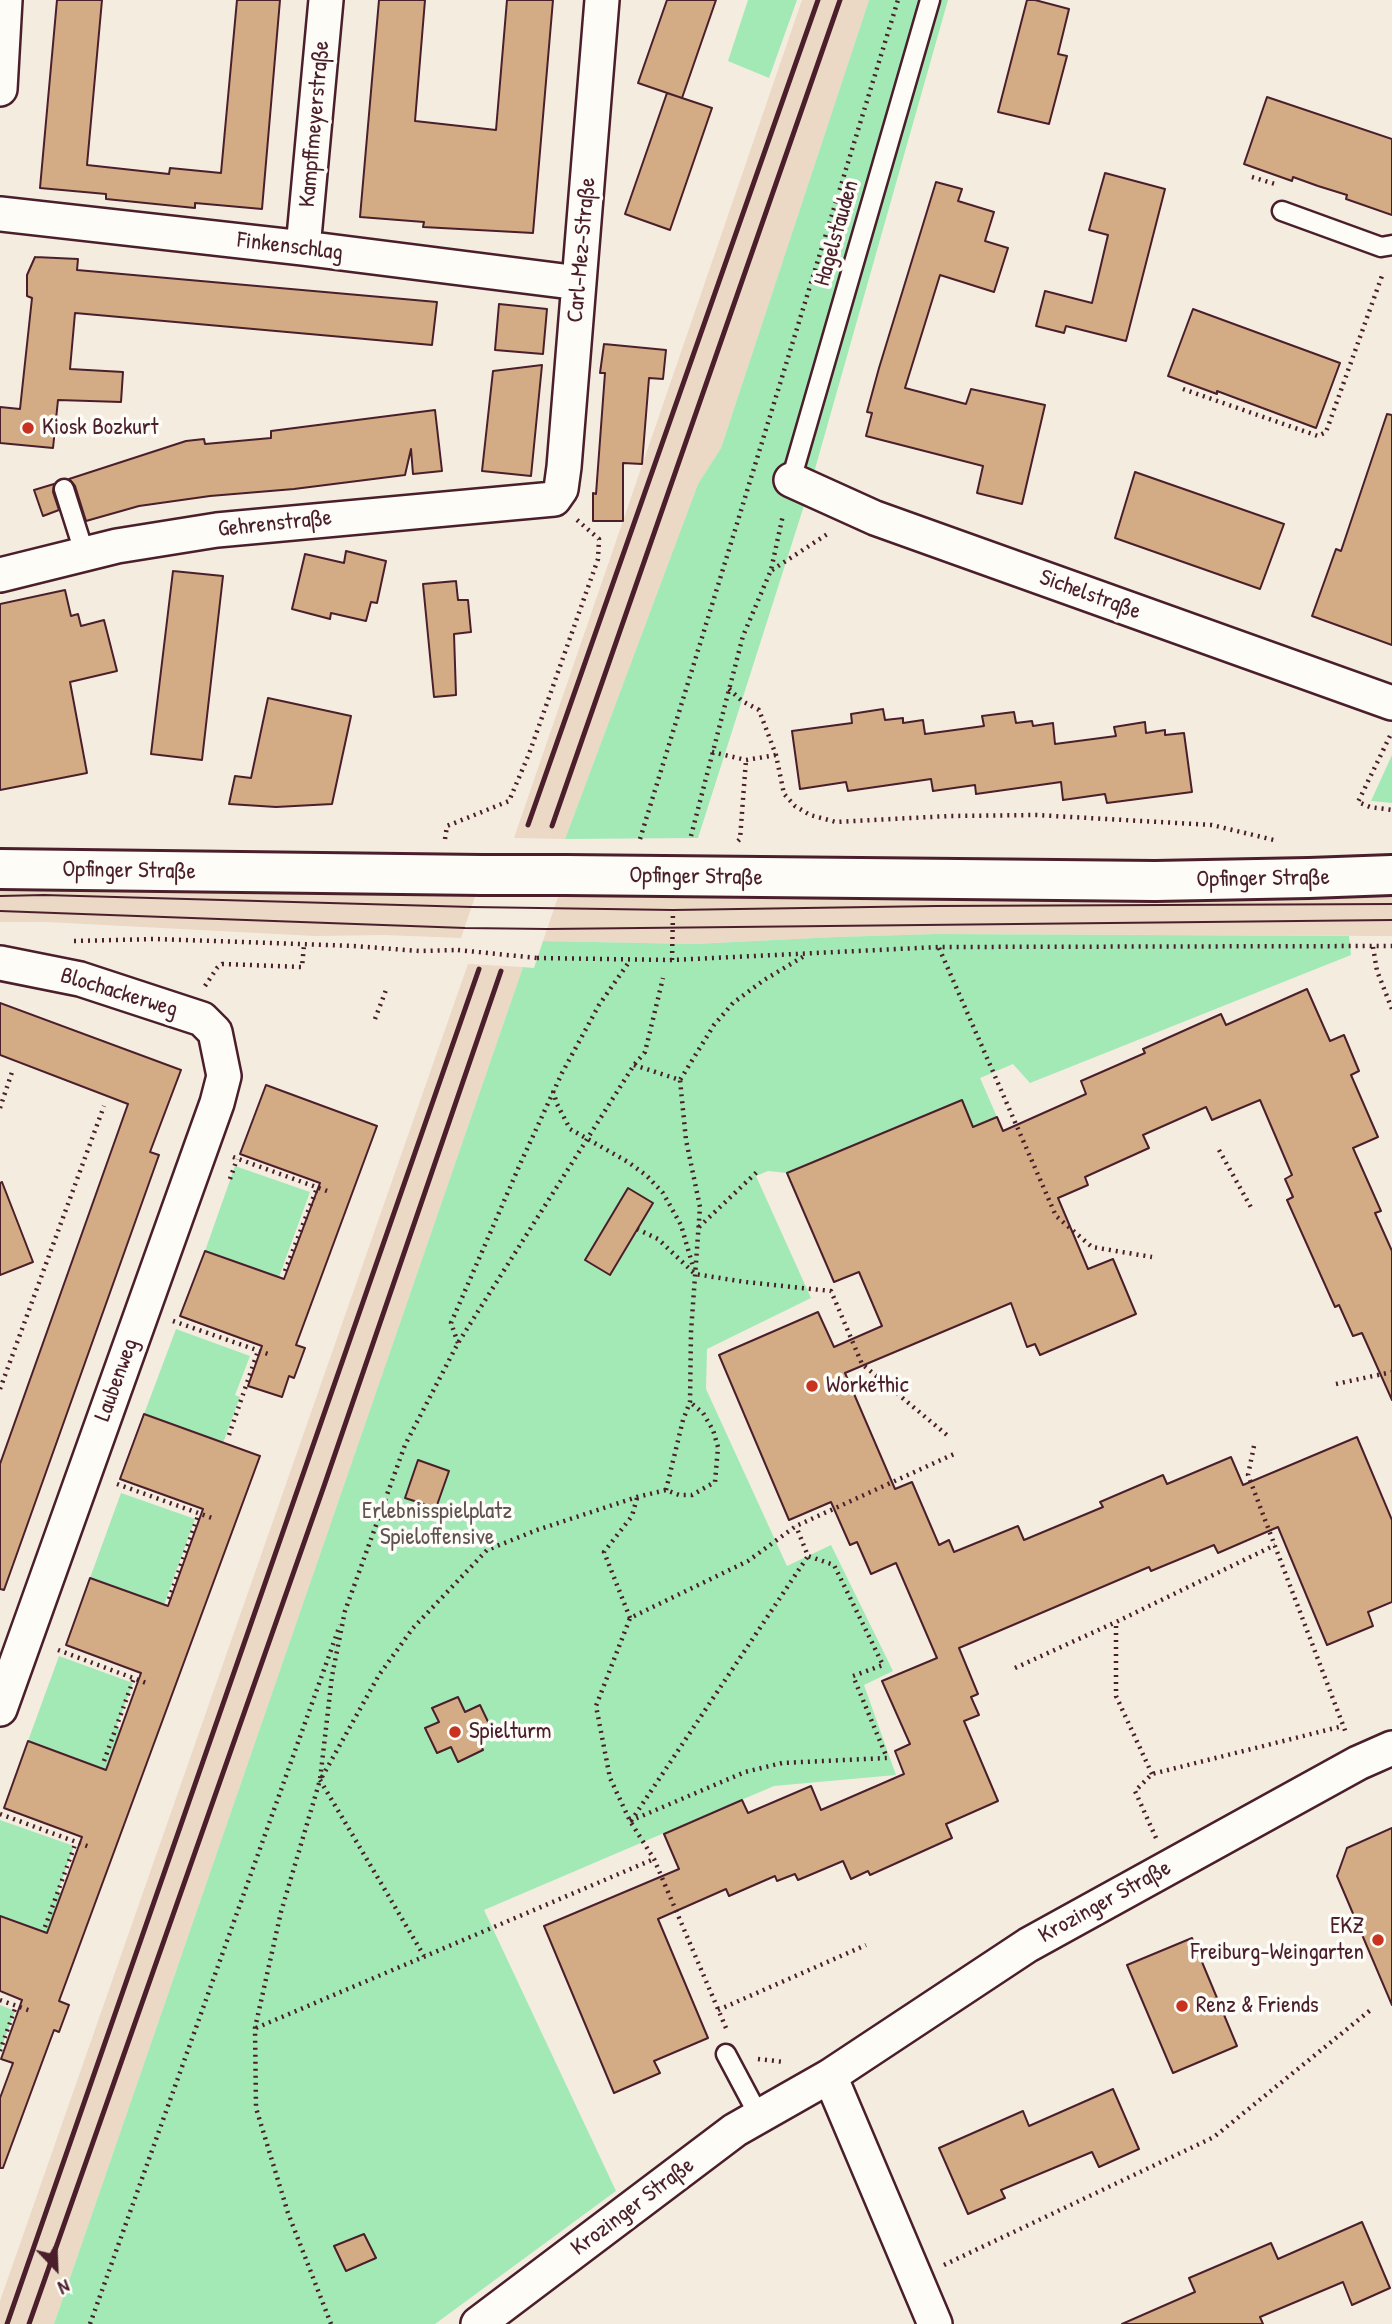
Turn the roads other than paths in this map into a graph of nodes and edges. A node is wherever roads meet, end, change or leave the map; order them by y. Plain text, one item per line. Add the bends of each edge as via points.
1 (5, 0) edge
2 (326, 0) edge
3 (602, 0) edge
4 (930, 0) edge
5 (0, 89) edge
6 (1282, 211) dead end
7 (0, 214) edge
8 (303, 248) junction
9 (1390, 253) edge
10 (579, 283) junction
11 (791, 480) joint
12 (64, 489) dead end
13 (554, 499) joint
14 (85, 555) junction
15 (0, 575) edge
16 (1392, 703) edge
17 (0, 869) edge
18 (1392, 875) edge
19 (0, 963) edge
20 (219, 1049) joint
21 (0, 1709) edge
22 (1392, 1748) edge
23 (726, 2054) dead end
24 (830, 2076) junction
25 (759, 2116) junction
26 (478, 2324) edge
27 (935, 2324) edge

1 - 5 street
2 - 8 street, Kampffmeyerstraße
3 - 10 street, Carl-Mez-Straße
4 - 11 lane, Hagelstauden
6 - 9 lane
7 - 8 street, Finkenschlag
8 - 10 street, Finkenschlag
10 - 13 street, Carl-Mez-Straße via 564,467 561,489
11 - 16 street, Sichelstraße via 861,513
12 - 14 lane
13 - 14 street, Gehrenstraße via 217,530
14 - 15 street, Gehrenstraße
17 - 18 street, Opfinger Straße, bridge via 1062,881
19 - 20 street, Blochackerweg via 80,979 202,1019 215,1032
20 - 21 street, Laubenweg via 224,1076 217,1103
22 - 24 street, Krozinger Straße via 1028,1945
23 - 25 lane
24 - 25 street, Krozinger Straße
24 - 27 street
25 - 26 street, Krozinger Straße

